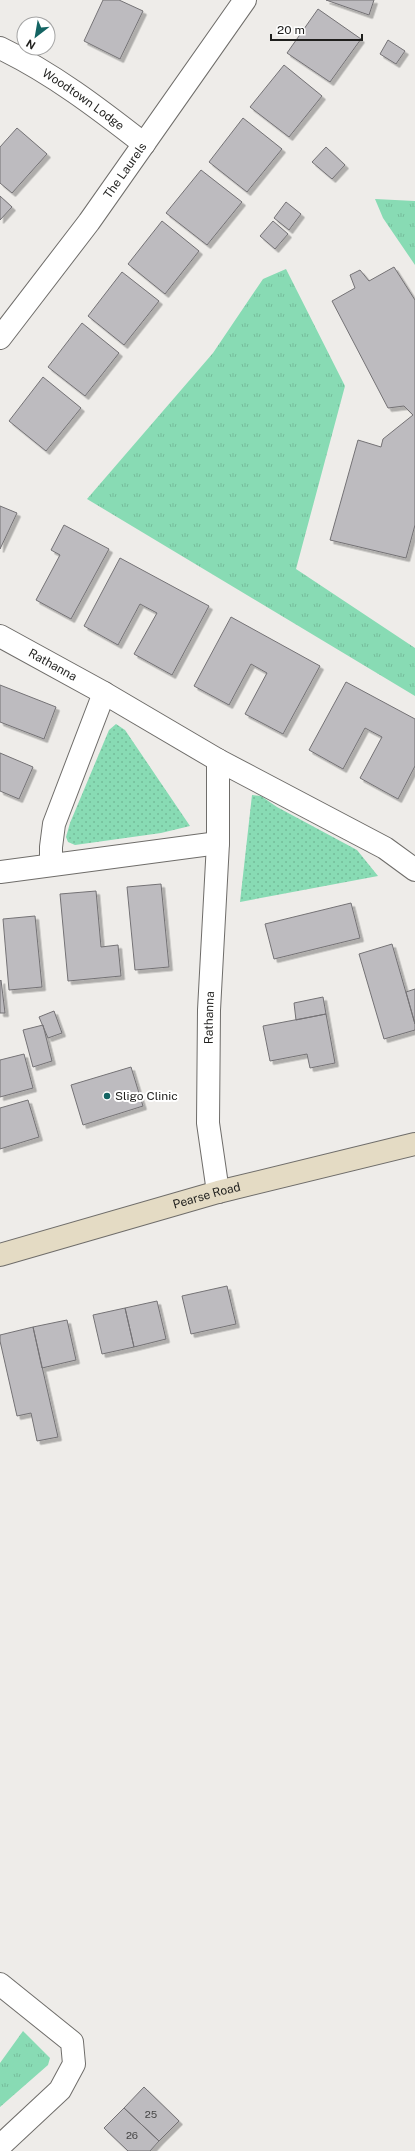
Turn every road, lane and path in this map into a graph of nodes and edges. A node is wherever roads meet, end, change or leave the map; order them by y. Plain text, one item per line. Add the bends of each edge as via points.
1 (245, 0) edge
2 (0, 48) edge
3 (144, 144) junction
4 (0, 338) edge
5 (0, 636) edge
6 (104, 693) junction
7 (218, 760) junction
8 (218, 843) junction
9 (51, 864) junction
10 (415, 870) edge
11 (0, 872) edge
12 (415, 1144) edge
13 (218, 1192) junction
14 (0, 1255) edge
15 (0, 1984) edge
16 (0, 2146) edge

1 - 3 street, The Laurels
2 - 3 street, Woodtown Lodge via 27,60 95,105
3 - 4 street, The Laurels via 89,222
5 - 6 street, Rathanna
6 - 7 street, Rathanna
6 - 9 street via 54,824
7 - 8 street, Rathanna
7 - 10 street, Rathanna via 385,848
8 - 9 street
8 - 13 street, Rathanna via 209,1010 208,1123
9 - 11 street
12 - 13 main road, Pearse Road
13 - 14 main road, Pearse Road
15 - 16 street via 72,2042 74,2064 60,2090

